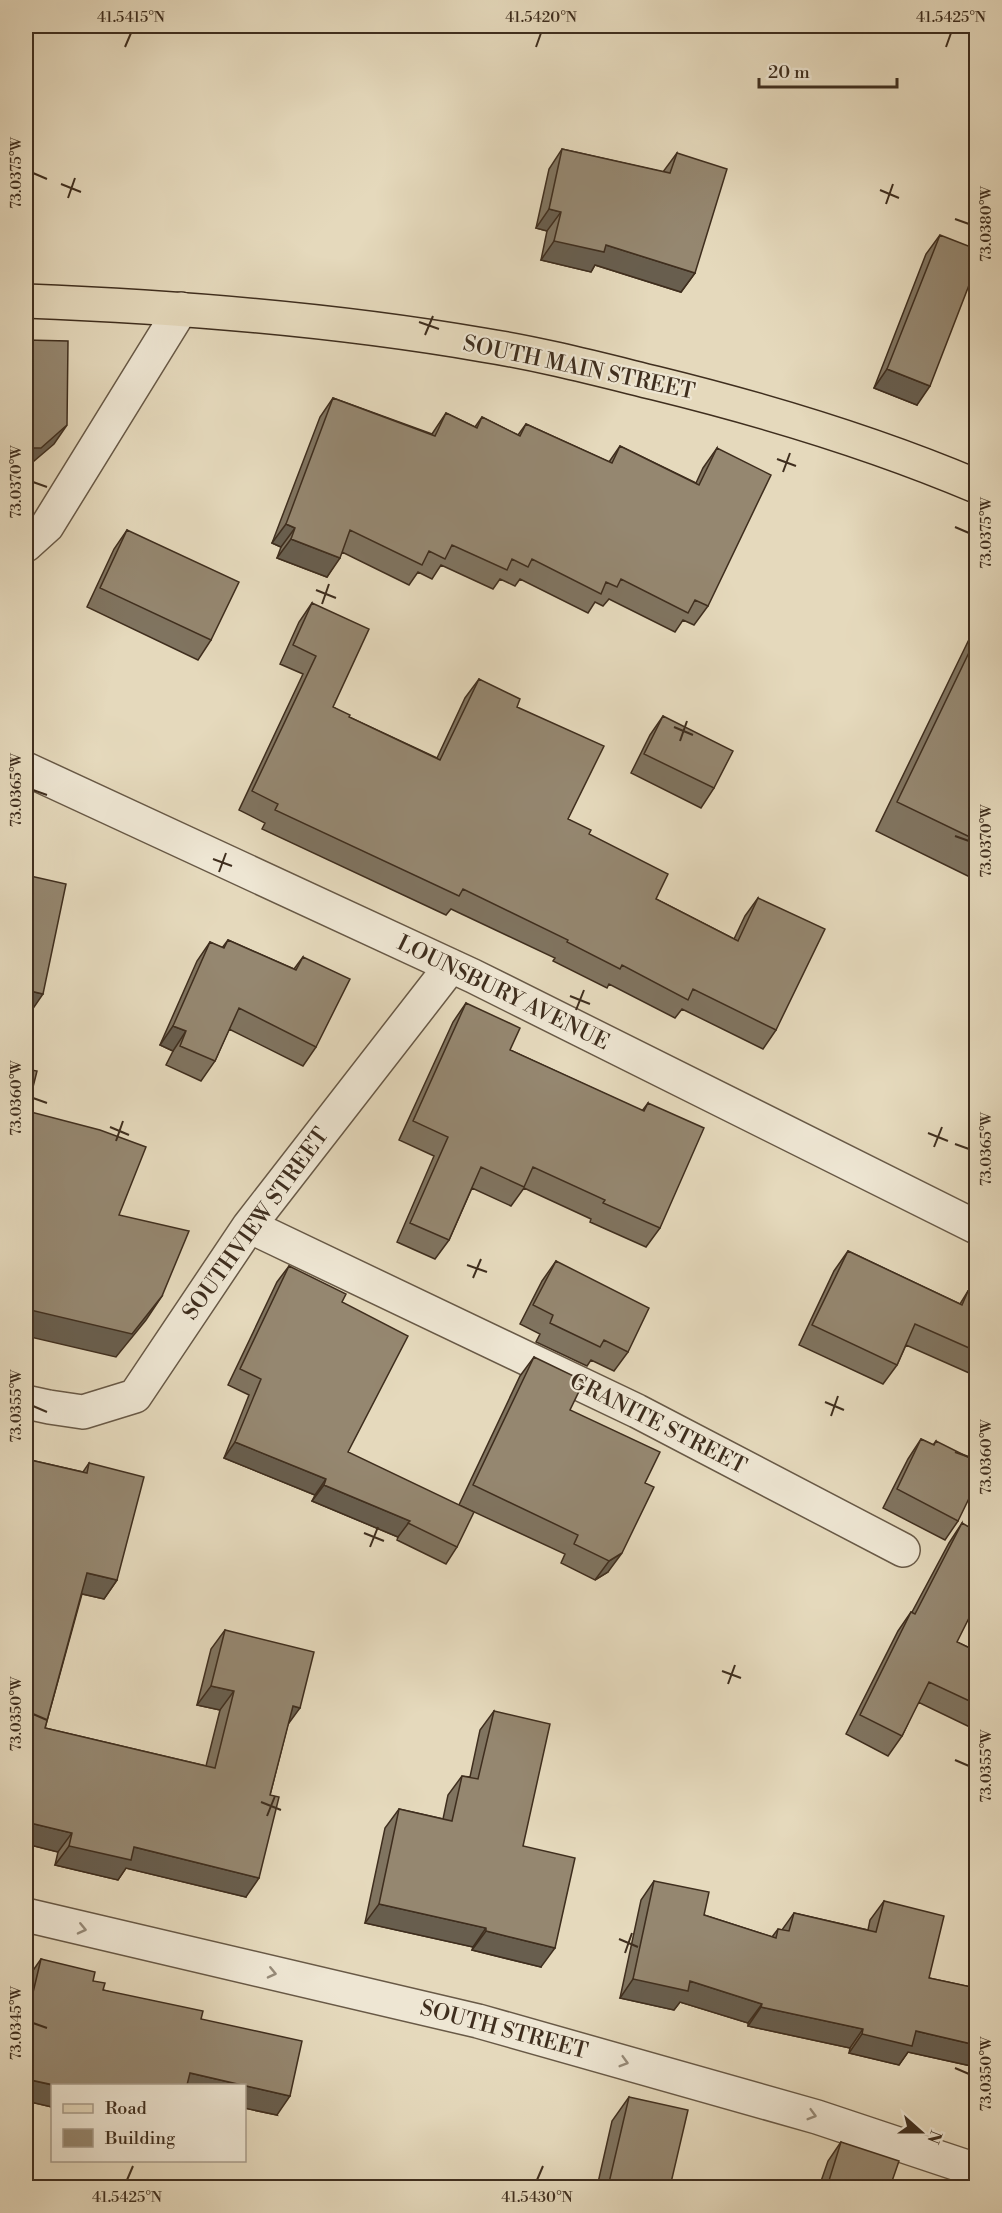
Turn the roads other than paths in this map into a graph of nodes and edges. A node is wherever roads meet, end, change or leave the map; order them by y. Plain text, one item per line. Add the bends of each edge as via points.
1 (26, 301) edge
2 (182, 309) junction
3 (976, 486) edge
4 (26, 544) edge
5 (26, 769) edge
6 (451, 966) junction
7 (249, 1226) junction
8 (976, 1227) edge
9 (26, 1401) edge
10 (903, 1550) dead end
11 (26, 1915) edge
12 (976, 2170) edge

1 - 2 main road, SOUTH MAIN STREET
2 - 3 main road, SOUTH MAIN STREET via 387,330 574,363 772,413
2 - 4 street via 47,526
5 - 6 street, LOUNSBURY AVENUE
6 - 7 street, SOUTHVIEW STREET
6 - 8 street, LOUNSBURY AVENUE
7 - 9 street, SOUTHVIEW STREET via 135,1396 83,1412
7 - 10 street, GRANITE STREET via 637,1411
11 -> 12 street, SOUTH STREET via 478,2021 817,2116

